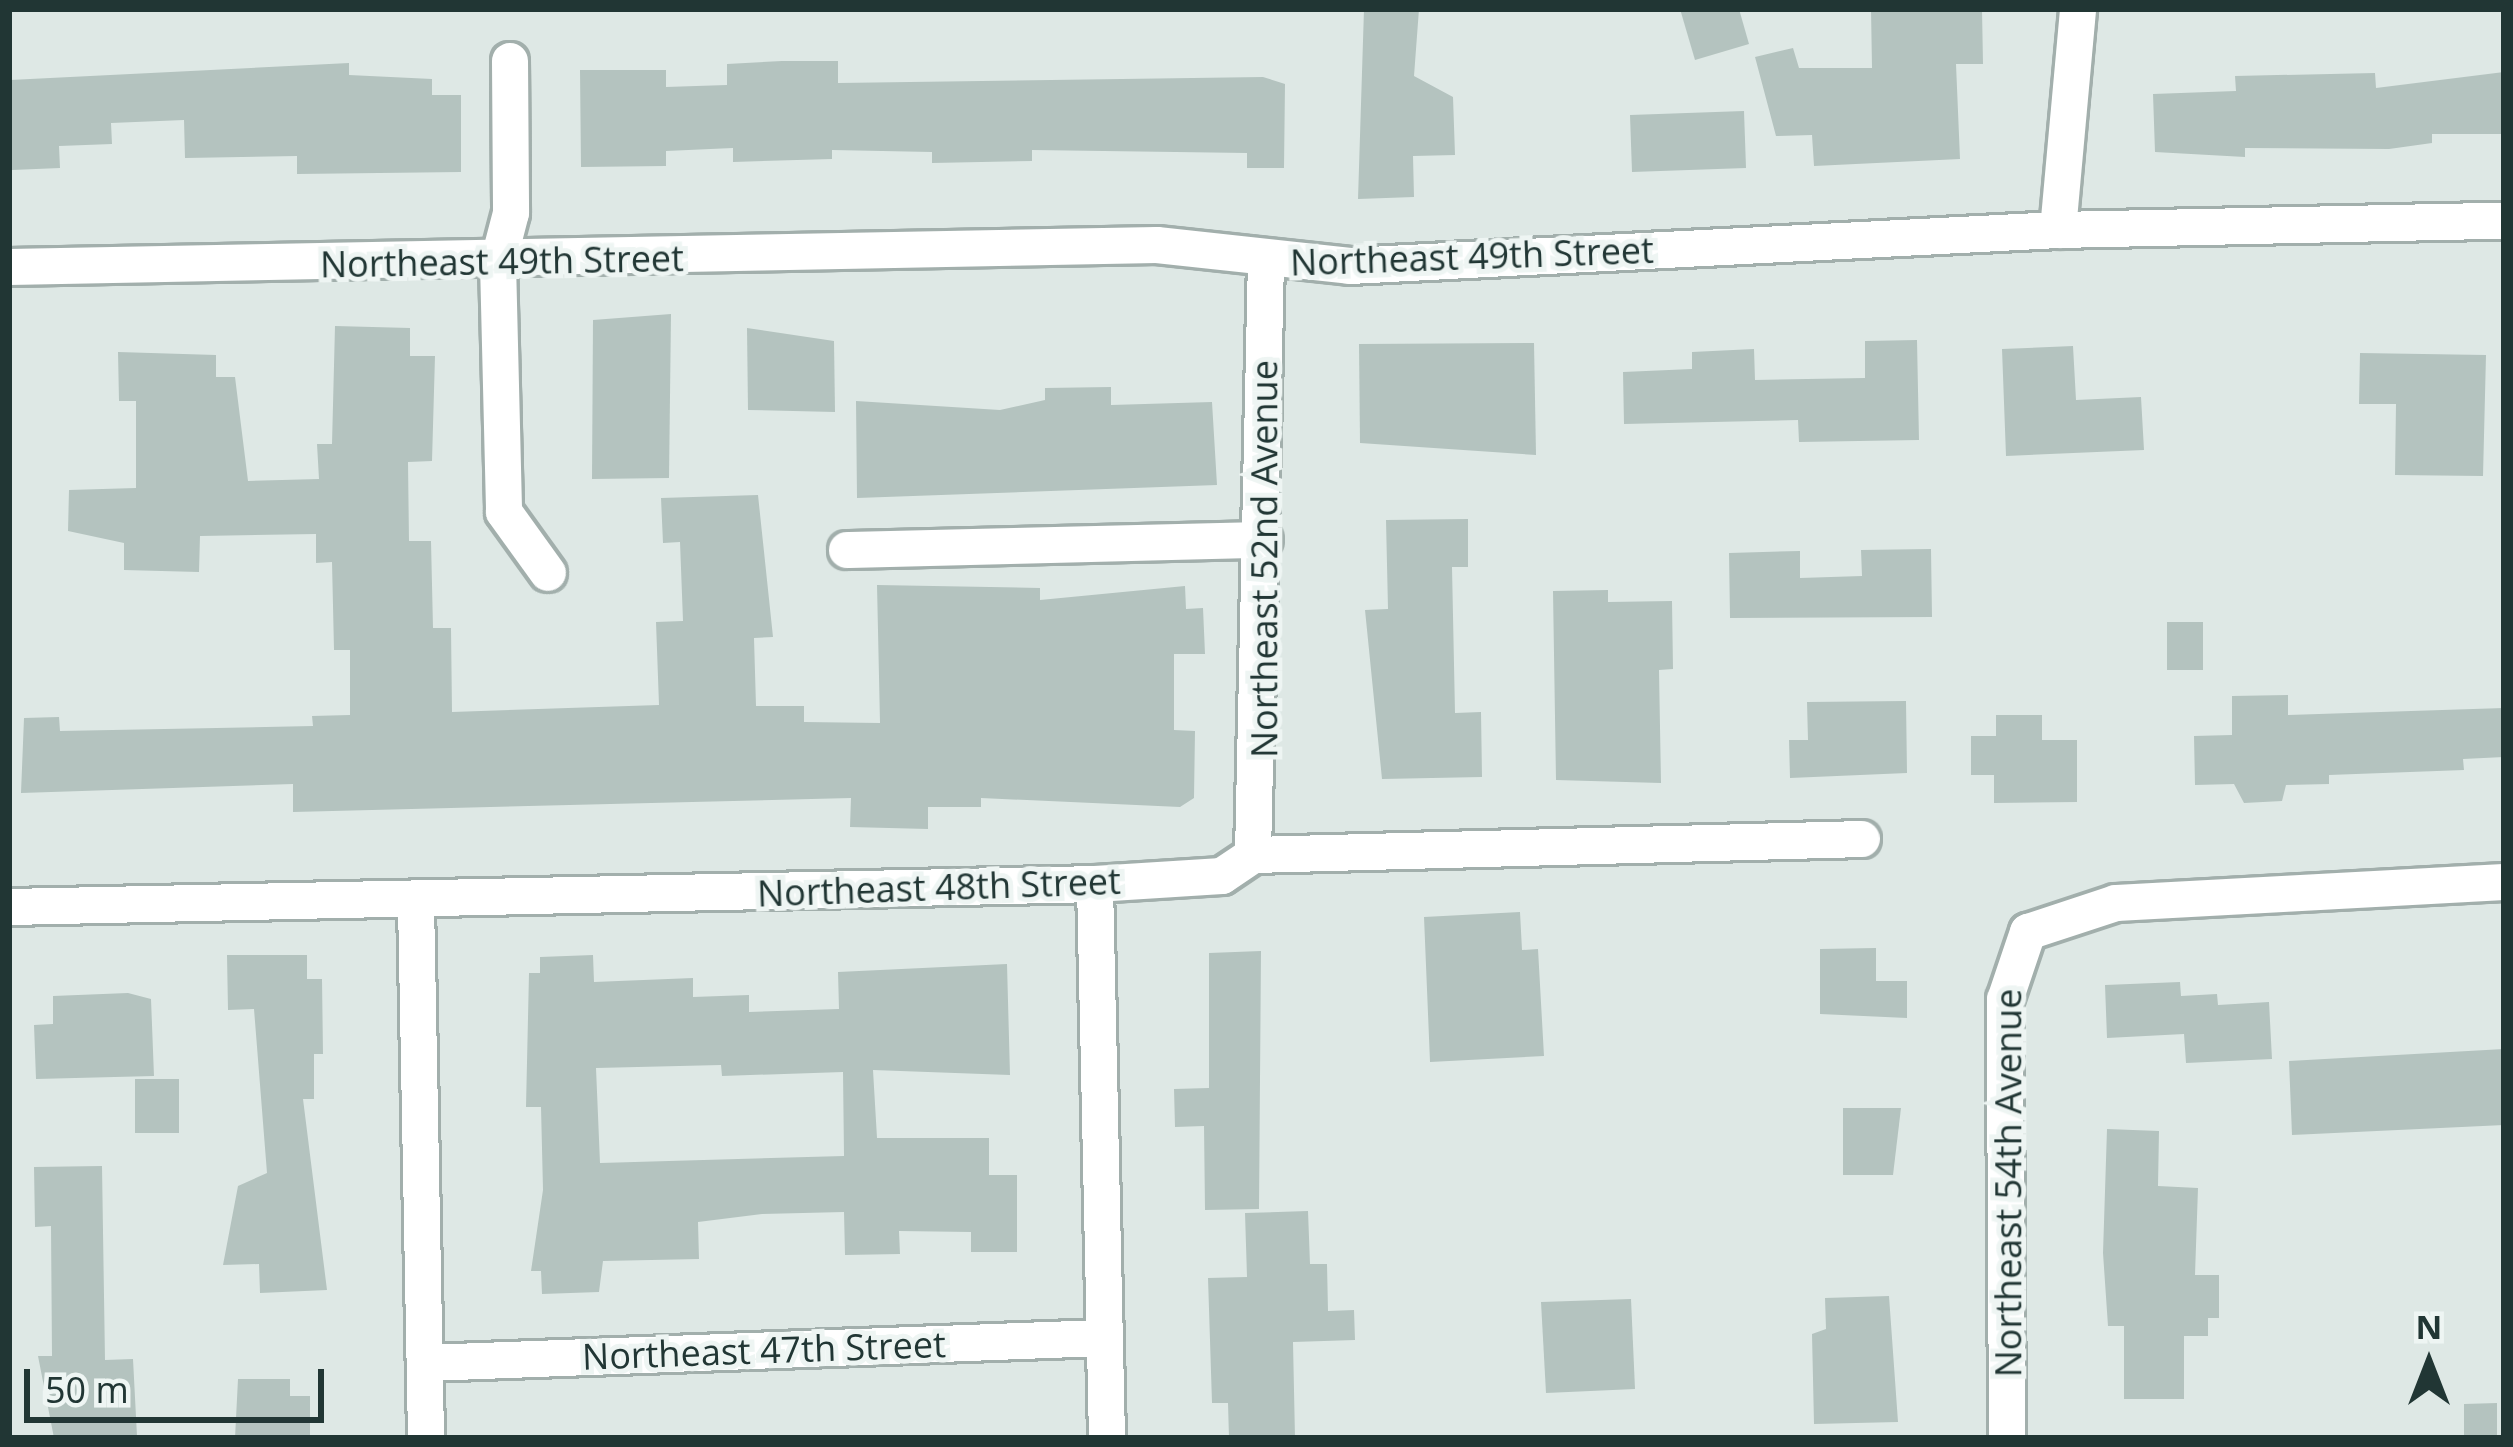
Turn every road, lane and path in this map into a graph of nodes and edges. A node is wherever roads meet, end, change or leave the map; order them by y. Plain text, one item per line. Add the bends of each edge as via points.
1 (2078, 9) edge
2 (510, 61) dead end
3 (2504, 221) edge
4 (2058, 230) junction
5 (1266, 262) junction
6 (498, 263) junction
7 (9, 267) edge
8 (1264, 540) junction
9 (847, 550) dead end
10 (548, 573) dead end
11 (1862, 839) dead end
12 (1253, 855) junction
13 (2504, 882) edge
14 (1095, 884) junction
15 (416, 902) junction
16 (9, 908) edge
17 (1101, 1338) junction
18 (427, 1363) junction
19 (426, 1438) edge
20 (1107, 1438) edge
21 (2007, 1438) edge

1 - 4 street
2 - 6 street via 511,213
3 - 4 street, Northeast 49th Street
4 - 5 street, Northeast 49th Street
5 - 6 street, Northeast 49th Street via 1157,245
5 - 8 street, Northeast 52nd Avenue
6 - 7 street, Northeast 49th Street
6 - 10 street via 504,512
8 - 9 street
8 - 12 street, Northeast 52nd Avenue
11 - 12 street, Northeast 48th Street
12 - 14 street, Northeast 48th Street via 1222,876
13 - 21 street, Northeast 54th Avenue via 2116,903 2028,932 2005,1000
14 - 15 street, Northeast 48th Street
14 - 17 street
15 - 16 street, Northeast 48th Street
15 - 18 street
17 - 18 street, Northeast 47th Street
17 - 20 street
18 - 19 street

